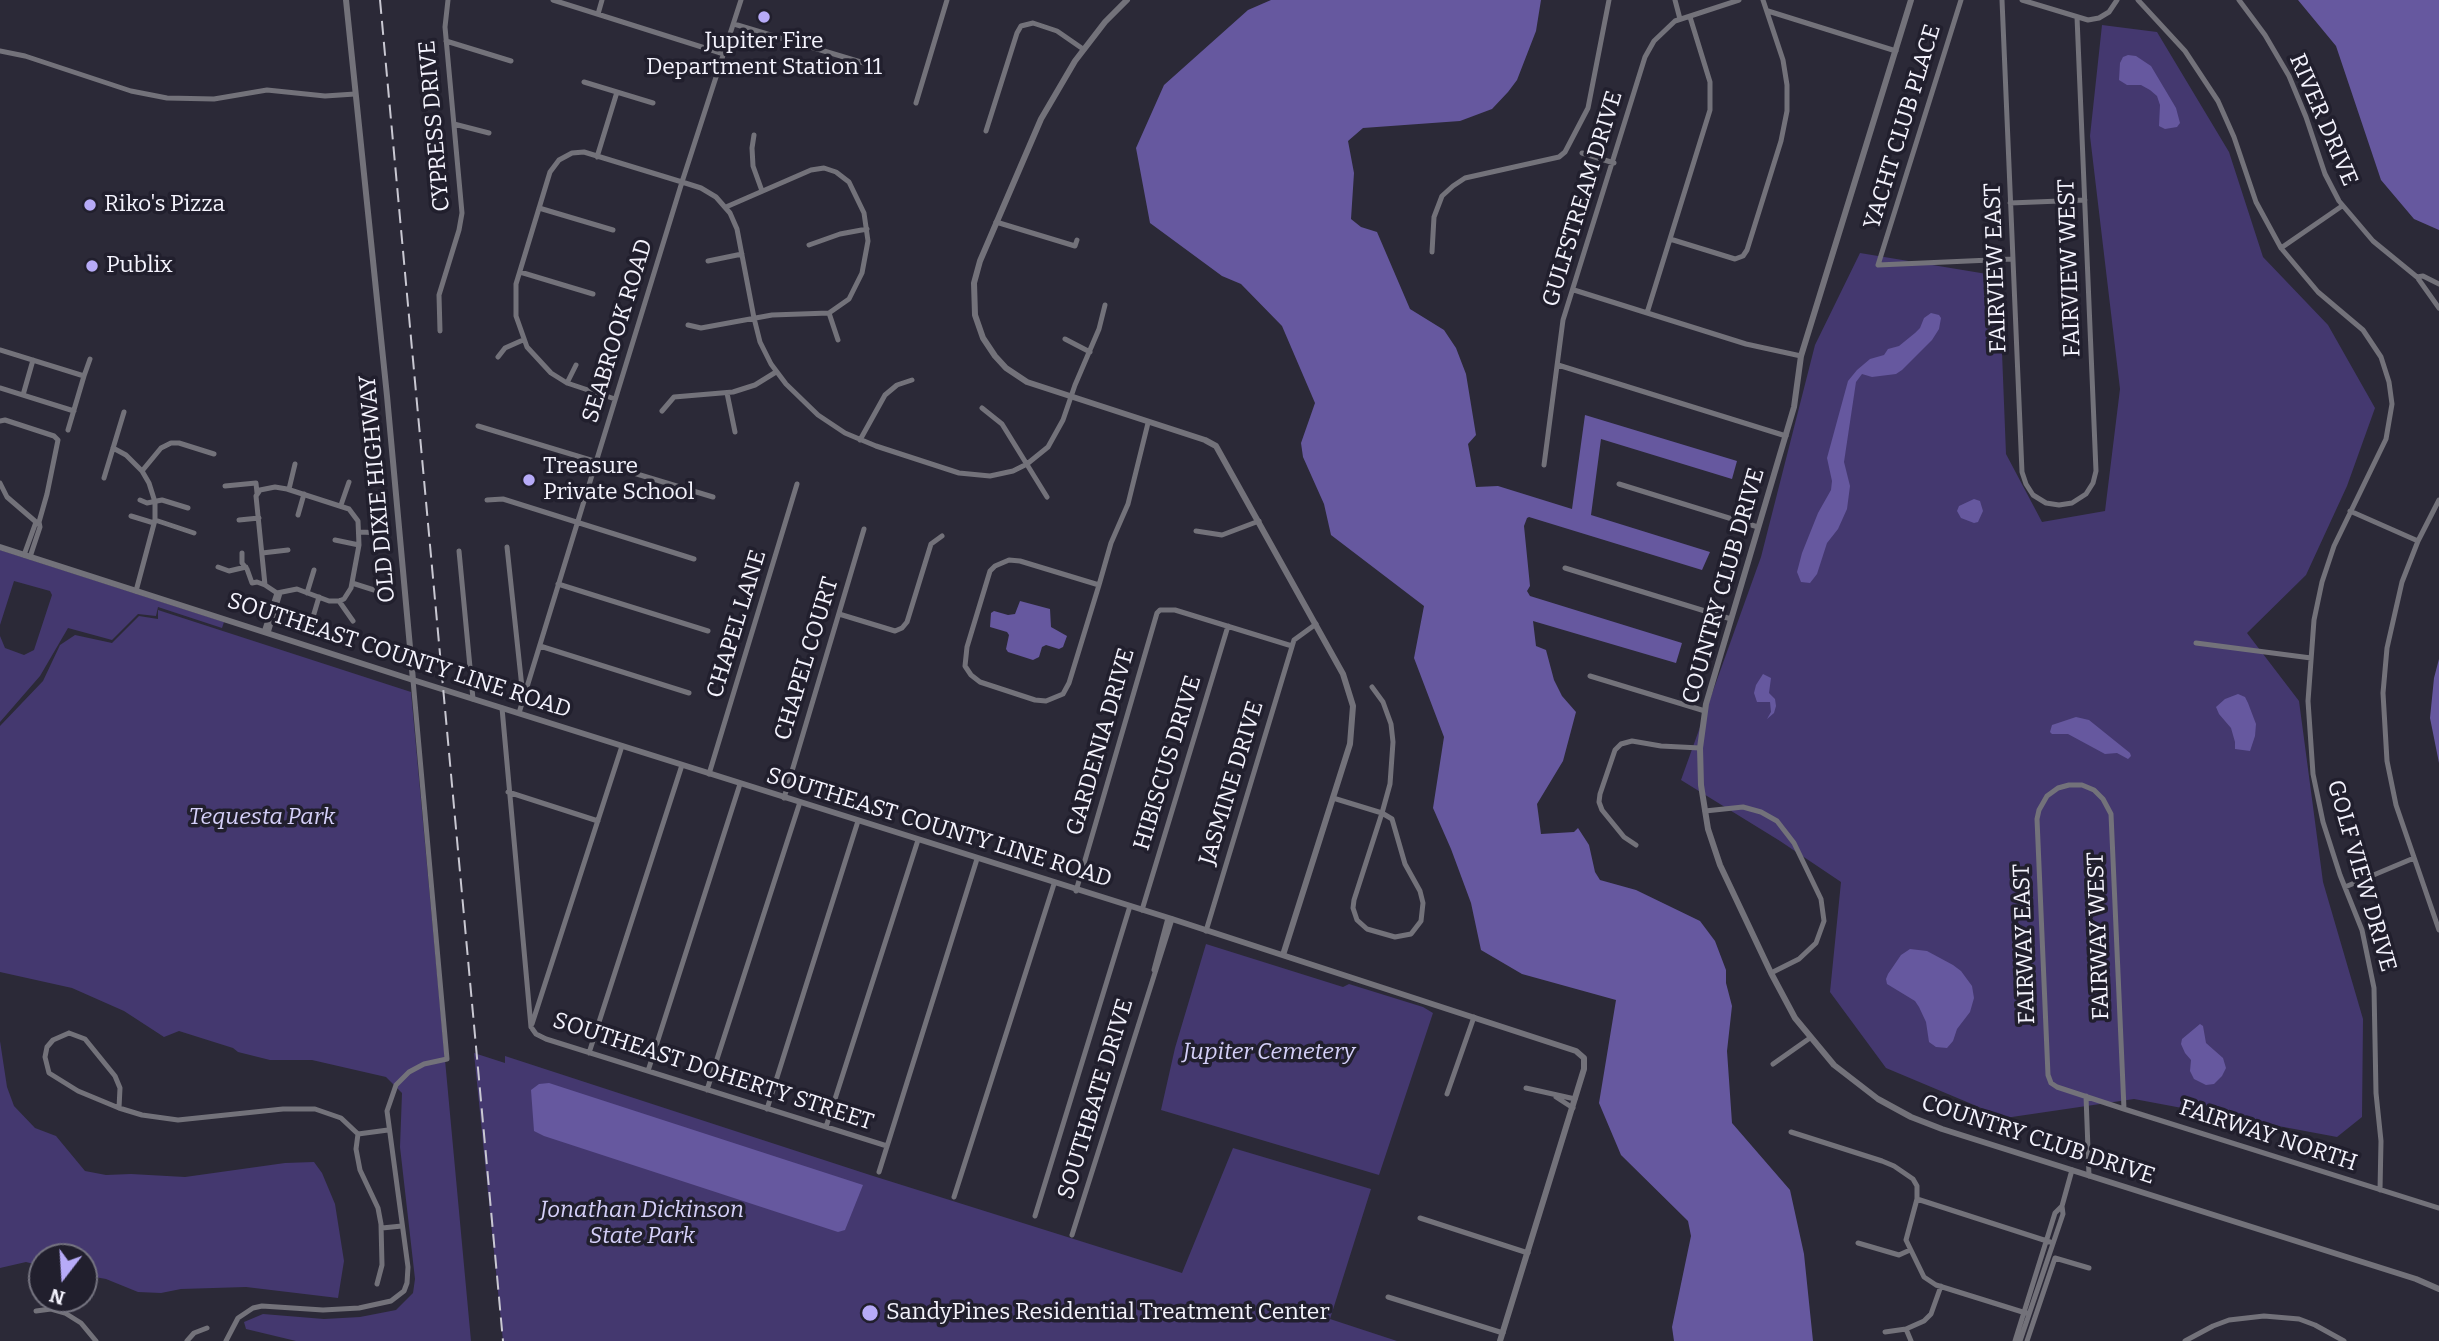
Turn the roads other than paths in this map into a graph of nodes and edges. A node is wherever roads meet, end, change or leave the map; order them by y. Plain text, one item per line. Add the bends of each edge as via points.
1 (346, 0) edge
2 (448, 0) edge
3 (553, 0) edge
4 (602, 0) edge
5 (741, 0) edge
6 (947, 0) edge
7 (1127, 0) edge
8 (1609, 0) edge
9 (1675, 0) edge
10 (1739, 0) edge
11 (1763, 0) edge
12 (1911, 0) edge
13 (1961, 0) edge
14 (2002, 0) edge
15 (2022, 0) edge
16 (2118, 0) edge
17 (2138, 0) edge
18 (2239, 0) edge
19 (2039, 3) edge
20 (1768, 11) junction
21 (597, 14) junction
22 (1690, 17) junction
23 (2077, 17) junction
24 (1680, 19) junction
25 (734, 24) junction
26 (446, 41) junction
27 (1083, 49) junction
28 (0, 51) edge
29 (1896, 51) junction
30 (724, 54) junction
31 (511, 61) dead end
32 (864, 63) dead end
33 (584, 82) dead end
34 (617, 92) junction
35 (355, 94) junction
36 (653, 103) dead end
37 (916, 103) dead end
38 (454, 124) junction
39 (986, 131) dead end
40 (489, 133) dead end
41 (754, 135) dead end
42 (1582, 153) dead end
43 (597, 156) junction
44 (824, 159) dead end
45 (1614, 163) junction
46 (824, 168) junction
47 (682, 182) junction
48 (762, 191) junction
49 (2085, 200) junction
50 (2010, 203) junction
51 (2342, 206) junction
52 (726, 207) junction
53 (540, 208) junction
54 (996, 222) junction
55 (867, 229) junction
56 (613, 230) dead end
57 (1670, 239) junction
58 (1077, 240) dead end
59 (809, 245) dead end
60 (2281, 248) junction
61 (453, 251) junction
62 (1432, 252) dead end
63 (742, 254) junction
64 (2013, 259) junction
65 (708, 261) dead end
66 (442, 267) dead end
67 (520, 272) junction
68 (2417, 277) junction
69 (2439, 285) edge
70 (1574, 290) junction
71 (593, 294) dead end
72 (1105, 305) dead end
73 (2439, 308) edge
74 (829, 313) junction
75 (1647, 313) junction
76 (754, 318) junction
77 (688, 325) dead end
78 (440, 331) dead end
79 (1065, 339) dead end
80 (523, 340) junction
81 (838, 340) dead end
82 (0, 350) edge
83 (1090, 352) junction
84 (1801, 356) junction
85 (498, 357) dead end
86 (90, 359) dead end
87 (33, 360) junction
88 (576, 365) dead end
89 (1558, 365) junction
90 (776, 372) junction
91 (84, 376) junction
92 (912, 380) dead end
93 (567, 383) junction
94 (0, 388) edge
95 (727, 393) junction
96 (23, 395) junction
97 (1070, 397) junction
98 (615, 399) junction
99 (982, 408) dead end
100 (74, 411) junction
101 (662, 411) dead end
102 (124, 412) dead end
103 (0, 421) edge
104 (1148, 423) junction
105 (478, 426) dead end
106 (68, 430) dead end
107 (735, 432) dead end
108 (1786, 436) junction
109 (860, 440) junction
110 (113, 448) junction
111 (214, 454) dead end
112 (596, 461) junction
113 (295, 464) dead end
114 (1027, 464) junction
115 (1544, 465) dead end
116 (142, 471) junction
117 (104, 478) dead end
118 (349, 482) dead end
119 (0, 483) edge
120 (797, 484) dead end
121 (1619, 484) dead end
122 (225, 486) dead end
123 (289, 489) junction
124 (257, 493) junction
125 (304, 494) junction
126 (712, 497) dead end
127 (1047, 497) dead end
128 (140, 500) dead end
129 (154, 500) junction
130 (487, 500) dead end
131 (2439, 500) edge
132 (2067, 504) joint
133 (341, 505) junction
134 (188, 508) dead end
135 (2350, 511) junction
136 (298, 515) dead end
137 (131, 516) dead end
138 (259, 518) junction
139 (239, 520) dead end
140 (1259, 521) junction
141 (37, 522) junction
142 (154, 522) junction
143 (577, 522) junction
144 (1758, 527) junction
145 (864, 530) dead end
146 (1196, 531) dead end
147 (360, 532) junction
148 (194, 533) dead end
149 (383, 533) dead end
150 (942, 536) dead end
151 (335, 540) dead end
152 (2418, 541) junction
153 (359, 545) junction
154 (0, 547) edge
155 (507, 547) dead end
156 (288, 550) dead end
157 (459, 551) dead end
158 (262, 553) junction
159 (242, 554) dead end
160 (27, 556) junction
161 (694, 559) dead end
162 (218, 567) dead end
163 (246, 567) junction
164 (1565, 568) dead end
165 (314, 570) dead end
166 (352, 583) junction
167 (558, 584) junction
168 (265, 585) junction
169 (1099, 585) junction
170 (136, 590) junction
171 (374, 590) dead end
172 (279, 593) junction
173 (307, 593) junction
174 (319, 597) junction
175 (339, 601) junction
176 (839, 614) junction
177 (313, 617) dead end
178 (1731, 619) junction
179 (353, 621) dead end
180 (1316, 624) junction
181 (1227, 626) junction
182 (708, 631) dead end
183 (266, 632) junction
184 (2196, 643) dead end
185 (540, 646) junction
186 (1292, 646) junction
187 (2311, 658) junction
188 (1590, 676) dead end
189 (413, 680) junction
190 (1373, 687) dead end
191 (689, 693) dead end
192 (473, 699) junction
193 (523, 700) junction
194 (502, 708) junction
195 (1704, 711) junction
196 (519, 713) junction
197 (622, 746) junction
198 (1700, 748) junction
199 (682, 765) junction
200 (709, 774) junction
201 (740, 784) junction
202 (2073, 784) joint
203 (509, 792) junction
204 (784, 798) junction
205 (1333, 798) junction
206 (800, 802) junction
207 (1704, 811) junction
208 (1382, 814) junction
209 (598, 821) junction
210 (859, 821) junction
211 (918, 840) junction
212 (1636, 845) dead end
213 (2414, 858) junction
214 (977, 859) junction
215 (1054, 884) junction
216 (2345, 887) junction
217 (1076, 891) junction
218 (1130, 906) junction
219 (1142, 910) junction
220 (1170, 919) junction
221 (1206, 930) junction
222 (2439, 930) edge
223 (1283, 955) junction
224 (1771, 973) junction
225 (1471, 1016) junction
226 (531, 1027) junction
227 (1810, 1038) junction
228 (589, 1053) junction
229 (1773, 1064) dead end
230 (648, 1072) junction
231 (1526, 1088) dead end
232 (707, 1090) junction
233 (1447, 1094) dead end
234 (1553, 1095) junction
235 (2086, 1097) junction
236 (1575, 1099) junction
237 (119, 1108) junction
238 (1573, 1108) junction
239 (2124, 1108) junction
240 (767, 1109) junction
241 (826, 1127) junction
242 (388, 1130) junction
243 (1791, 1132) dead end
244 (358, 1134) junction
245 (887, 1146) junction
246 (2072, 1170) junction
247 (879, 1172) dead end
248 (2089, 1176) junction
249 (2380, 1190) junction
250 (954, 1197) dead end
251 (1917, 1199) junction
252 (2439, 1208) edge
253 (1035, 1216) dead end
254 (1420, 1218) dead end
255 (402, 1226) junction
256 (382, 1228) junction
257 (1072, 1235) dead end
258 (2050, 1242) junction
259 (1858, 1243) dead end
260 (1910, 1250) junction
261 (1528, 1253) junction
262 (2052, 1257) junction
263 (2089, 1268) dead end
264 (377, 1284) dead end
265 (1941, 1286) junction
266 (2439, 1289) edge
267 (1388, 1297) dead end
268 (2031, 1301) junction
269 (2040, 1303) junction
270 (65, 1313) edge
271 (2026, 1313) junction
272 (206, 1328) dead end
273 (1906, 1329) junction
274 (1885, 1332) dead end
275 (1503, 1333) junction
276 (96, 1341) edge
277 (187, 1341) edge
278 (226, 1341) edge
279 (1500, 1341) edge
280 (1911, 1341) edge
281 (2018, 1341) edge
282 (2028, 1341) edge
283 (2185, 1341) edge
284 (2344, 1341) edge

1 - 35 street, OLD DIXIE HIGHWAY
2 - 26 street, CYPRESS DRIVE
3 - 21 street
4 - 21 street
5 - 25 street, SEABROOK ROAD
6 - 37 street
7 - 27 street
8 - 62 street via 1588,108 1565,152 1559,158 1465,178 1453,186 1436,210
9 - 24 street
10 - 22 street
11 - 20 street
12 - 29 street, COUNTRY CLUB DRIVE
13 - 64 street, YACHT CLUB PLACE via 1878,265
14 - 50 street, FAIRVIEW EAST
15 - 19 street
16 - 23 street via 2099,18
17 - 60 street, GOLF VIEW DRIVE via 2185,51 2213,92 2256,202
18 - 51 street, RIVER DRIVE via 2289,76 2325,174
19 - 23 street
20 - 29 street
20 - 57 street via 1786,75 1787,111 1743,257 1731,258
21 - 30 street
22 - 24 street
22 - 57 street via 1710,82 1711,101
23 - 49 street, FAIRVIEW WEST
24 - 45 street, GULFSTREAM DRIVE via 1649,49
25 - 30 street, SEABROOK ROAD
25 - 32 street
26 - 31 street
26 - 38 street, CYPRESS DRIVE
27 - 39 street via 1057,31 1033,23 1021,26
27 - 54 street via 1051,99
28 - 35 street via 167,99 267,90
29 - 84 street, COUNTRY CLUB DRIVE
30 - 47 street, SEABROOK ROAD
33 - 34 street
34 - 36 street
34 - 43 street
35 - 189 street, OLD DIXIE HIGHWAY
38 - 40 street
38 - 61 street, CYPRESS DRIVE via 461,213
41 - 48 street via 753,166
42 - 45 street
43 - 47 street
43 - 53 street via 580,152 559,160 550,172
44 - 46 street
45 - 70 street, GULFSTREAM DRIVE
46 - 48 street
46 - 55 street via 849,181
47 - 52 street via 709,192
47 - 98 street, SEABROOK ROAD
48 - 52 street
49 - 50 street
49 - 132 street, FAIRVIEW WEST via 2096,471 2086,494
50 - 64 street, FAIRVIEW EAST
51 - 60 street
51 - 68 street, RIVER DRIVE via 2373,241
52 - 63 street
53 - 56 street
53 - 67 street
54 - 58 street via 1075,246
54 - 97 street via 974,283 980,331 995,356 1013,373
55 - 59 street
55 - 74 street via 867,253 859,281 846,302
57 - 75 street
60 - 135 street, GOLF VIEW DRIVE via 2318,292 2371,340 2389,382 2392,404 2386,439
61 - 66 street
61 - 78 street, CYPRESS DRIVE via 439,295
63 - 65 street
63 - 76 street
64 - 132 street, FAIRVIEW EAST via 2023,476 2030,492 2042,501
67 - 71 street
67 - 80 street via 515,304
68 - 69 street
68 - 73 street, RIVER DRIVE
70 - 75 street
70 - 89 street, GULFSTREAM DRIVE via 1563,320
72 - 83 street
74 - 76 street
74 - 81 street
75 - 84 street
76 - 77 street via 701,328
76 - 90 street
79 - 83 street
80 - 85 street via 505,348
80 - 93 street via 542,366
82 - 87 street
83 - 97 street
84 - 108 street, COUNTRY CLUB DRIVE
86 - 91 street
87 - 91 street
87 - 96 street
88 - 93 street
89 - 108 street
89 - 115 street, GULFSTREAM DRIVE
90 - 95 street via 755,385
90 - 109 street via 818,415
91 - 100 street
92 - 109 street via 885,395
93 - 98 street
94 - 96 street
95 - 101 street via 677,396
95 - 107 street
96 - 100 street
97 - 104 street
97 - 114 street via 1055,438
98 - 112 street, SEABROOK ROAD
99 - 114 street via 1002,424
100 - 106 street
102 - 110 street
103 - 141 street via 58,440
104 - 140 street via 1216,446
104 - 169 street via 1128,504
105 - 112 street
108 - 144 street, COUNTRY CLUB DRIVE
109 - 114 street via 971,475 1002,474
110 - 116 street
110 - 117 street
111 - 116 street via 171,443
112 - 126 street
112 - 143 street, SEABROOK ROAD
113 - 123 street
114 - 127 street
116 - 129 street
118 - 133 street
119 - 141 street via 6,497
120 - 200 street, CHAPEL LANE
121 - 144 street
122 - 124 street via 256,483
123 - 124 street via 265,487
123 - 125 street
124 - 138 street
125 - 133 street
125 - 136 street
128 - 129 street
129 - 134 street
129 - 142 street
130 - 143 street via 503,499
131 - 152 street
133 - 147 street via 355,515
135 - 152 street
135 - 187 street, GOLF VIEW DRIVE via 2322,582
137 - 142 street
138 - 139 street
138 - 158 street
140 - 146 street via 1222,535
140 - 180 street
141 - 160 street
142 - 148 street
142 - 170 street
143 - 161 street
143 - 167 street, SEABROOK ROAD
144 - 178 street, COUNTRY CLUB DRIVE
145 - 176 street, CHAPEL COURT
147 - 149 street
147 - 153 street
150 - 176 street via 931,544 902,628 895,631
151 - 153 street
152 - 213 street via 2390,626 2383,693 2391,783
153 - 166 street
154 - 160 street, SOUTHEAST COUNTY LINE ROAD
155 - 193 street
156 - 158 street
157 - 192 street
158 - 168 street
159 - 163 street
160 - 170 street, SOUTHEAST COUNTY LINE ROAD
162 - 163 street via 229,571
163 - 168 street via 251,583
164 - 178 street
165 - 173 street
166 - 171 street
166 - 175 street
167 - 182 street
167 - 185 street, SEABROOK ROAD
168 - 172 street
169 - 169 street via 1063,694 1035,700 980,682 965,666 967,647 995,566 1020,561
170 - 183 street, SOUTHEAST COUNTY LINE ROAD
172 - 173 street via 290,589
172 - 183 street
173 - 174 street
174 - 175 street
174 - 177 street
175 - 179 street
176 - 204 street, CHAPEL COURT
178 - 195 street, COUNTRY CLUB DRIVE
180 - 186 street via 1299,634
180 - 205 street via 1343,674 1353,706 1350,744
181 - 186 street
181 - 217 street, GARDENIA DRIVE via 1175,610 1160,610 1155,617
181 - 219 street, HIBISCUS DRIVE
183 - 189 street, SOUTHEAST COUNTY LINE ROAD
184 - 187 street
185 - 191 street
185 - 193 street, SEABROOK ROAD
186 - 221 street, JASMINE DRIVE
187 - 216 street, GOLF VIEW DRIVE via 2309,725 2314,774 2323,822
188 - 195 street
189 - 192 street, SOUTHEAST COUNTY LINE ROAD
189 - 242 street, OLD DIXIE HIGHWAY via 447,1059 414,1068 402,1078 389,1102
190 - 208 street via 1388,713 1393,735 1390,784
192 - 194 street, SOUTHEAST COUNTY LINE ROAD
193 - 196 street, SEABROOK ROAD
194 - 196 street, SOUTHEAST COUNTY LINE ROAD
194 - 203 street
195 - 198 street, COUNTRY CLUB DRIVE
196 - 197 street, SOUTHEAST COUNTY LINE ROAD
197 - 199 street, SOUTHEAST COUNTY LINE ROAD
197 - 209 street
198 - 207 street, COUNTRY CLUB DRIVE
198 - 212 street via 1632,741 1615,750 1600,802 1624,837
199 - 200 street, SOUTHEAST COUNTY LINE ROAD
199 - 228 street
200 - 201 street, SOUTHEAST COUNTY LINE ROAD
201 - 204 street, SOUTHEAST COUNTY LINE ROAD
201 - 230 street
202 - 235 street, FAIRWAY EAST via 2054,790 2039,810 2039,863 2048,1075 2054,1086
202 - 239 street, FAIRWAY WEST via 2097,792 2111,814
203 - 209 street
203 - 226 street
204 - 206 street, SOUTHEAST COUNTY LINE ROAD
205 - 208 street
205 - 223 street
206 - 210 street, SOUTHEAST COUNTY LINE ROAD
206 - 232 street
207 - 224 street, COUNTRY CLUB DRIVE via 1720,865
207 - 224 street via 1743,807 1777,821 1794,843 1821,899 1824,921 1816,943 1799,959
208 - 208 street via 1392,819 1405,863 1422,895 1421,921 1404,937 1367,929 1353,908
209 - 226 street
210 - 211 street, SOUTHEAST COUNTY LINE ROAD
210 - 240 street
211 - 214 street, SOUTHEAST COUNTY LINE ROAD
211 - 241 street
213 - 216 street
213 - 222 street
214 - 215 street, SOUTHEAST COUNTY LINE ROAD
214 - 245 street
215 - 217 street, SOUTHEAST COUNTY LINE ROAD
215 - 250 street
216 - 249 street, GOLF VIEW DRIVE via 2365,940 2374,988
217 - 218 street, SOUTHEAST COUNTY LINE ROAD
218 - 219 street, SOUTHEAST COUNTY LINE ROAD
218 - 253 street
219 - 220 street, SOUTHEAST COUNTY LINE ROAD
220 - 221 street, SOUTHEAST COUNTY LINE ROAD
220 - 257 street, SOUTHBATE DRIVE
221 - 223 street, SOUTHEAST COUNTY LINE ROAD
223 - 225 street, SOUTHEAST COUNTY LINE ROAD
224 - 227 street, COUNTRY CLUB DRIVE
225 - 233 street
225 - 236 street, SOUTHEAST COUNTY LINE ROAD via 1580,1054 1585,1065
226 - 228 street, SOUTHEAST DOHERTY STREET via 540,1037
227 - 229 street
227 - 246 street, COUNTRY CLUB DRIVE via 1848,1077 1894,1109
228 - 230 street, SOUTHEAST DOHERTY STREET
230 - 232 street, SOUTHEAST DOHERTY STREET
231 - 234 street
232 - 240 street, SOUTHEAST DOHERTY STREET
234 - 236 street
234 - 238 street
235 - 239 street, FAIRWAY NORTH
235 - 248 street
236 - 238 street, SOUTHEAST COUNTY LINE ROAD
237 - 237 street via 49,1073 45,1057 53,1040 69,1033 91,1045 118,1082
237 - 244 street via 178,1120 315,1110 341,1118
238 - 261 street, SOUTHEAST COUNTY LINE ROAD
239 - 249 street, FAIRWAY NORTH
240 - 241 street, SOUTHEAST DOHERTY STREET
241 - 245 street, SOUTHEAST DOHERTY STREET
242 - 244 street
242 - 255 street
243 - 251 street via 1894,1166 1915,1182
244 - 256 street via 357,1159
245 - 247 street
246 - 248 street, COUNTRY CLUB DRIVE
246 - 258 street via 2063,1214
248 - 266 street, COUNTRY CLUB DRIVE
249 - 252 street, FAIRWAY NORTH
251 - 258 street
251 - 260 street via 1907,1236
254 - 261 street
255 - 256 street
255 - 278 street via 409,1275 398,1297 350,1309 253,1308 238,1318
256 - 264 street
258 - 262 street
258 - 268 street
259 - 260 street via 1899,1255
260 - 265 street via 1924,1277
261 - 275 street, SOUTHEAST COUNTY LINE ROAD
262 - 263 street
262 - 268 street
262 - 269 street
265 - 271 street
265 - 273 street via 1928,1318
267 - 275 street
268 - 269 street
268 - 271 street
269 - 282 street
270 - 276 street via 81,1322
271 - 281 street
272 - 277 street
273 - 274 street
273 - 280 street
275 - 279 street, SOUTHEAST COUNTY LINE ROAD
283 - 284 street via 2229,1320 2264,1315 2299,1319

